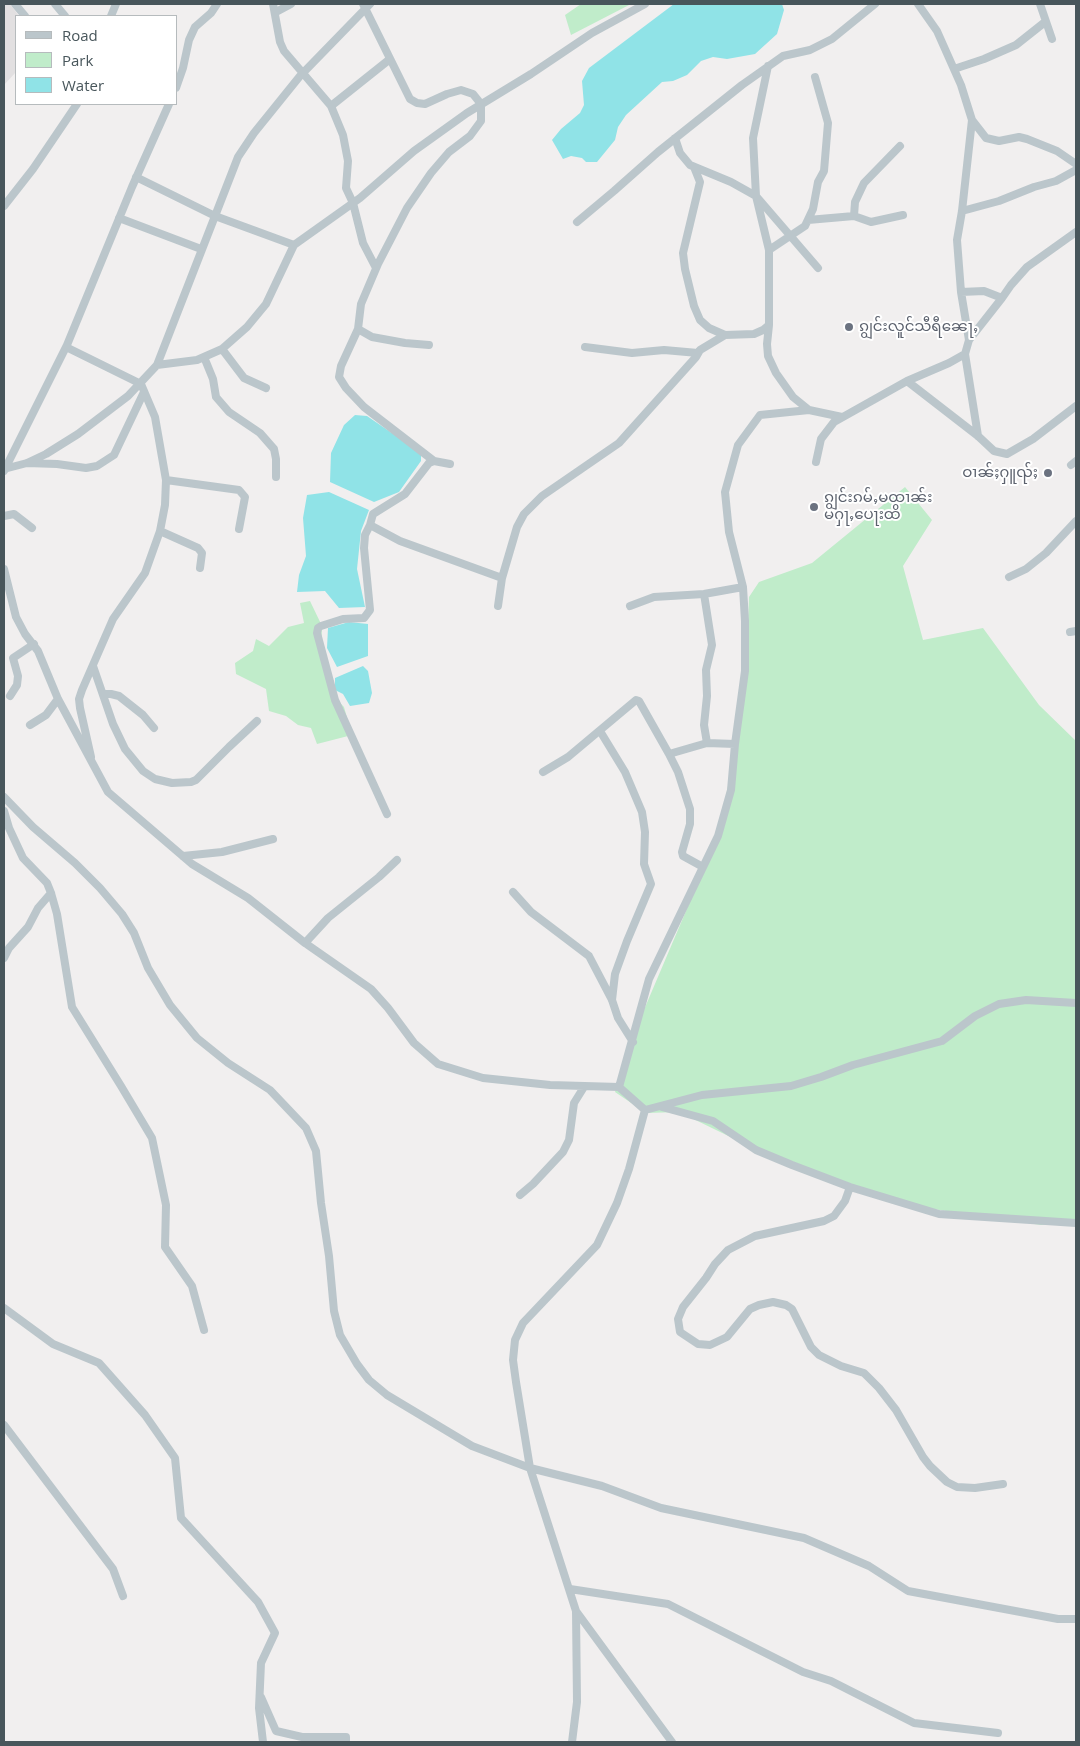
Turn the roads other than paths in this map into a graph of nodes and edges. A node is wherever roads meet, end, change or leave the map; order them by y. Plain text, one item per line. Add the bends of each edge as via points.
1 (15, 4) edge
2 (55, 4) edge
3 (217, 4) edge
4 (290, 4) edge
5 (645, 4) edge
6 (875, 4) edge
7 (918, 4) edge
8 (1040, 4) edge
9 (366, 6) edge
10 (274, 8) edge
11 (23, 15) edge
12 (64, 15) edge
13 (1046, 22) junction
14 (1052, 38) dead end
15 (390, 58) junction
16 (768, 66) junction
17 (954, 69) junction
18 (303, 73) junction
19 (815, 77) dead end
20 (178, 82) edge
21 (481, 104) junction
22 (76, 105) edge
23 (169, 105) edge
24 (331, 106) junction
25 (972, 120) junction
26 (675, 138) junction
27 (900, 146) dead end
28 (1076, 164) edge
29 (694, 167) junction
30 (1076, 170) edge
31 (136, 177) junction
32 (756, 196) junction
33 (353, 203) junction
34 (4, 206) edge
35 (962, 211) junction
36 (903, 215) dead end
37 (215, 216) junction
38 (854, 216) junction
39 (119, 218) junction
40 (808, 220) junction
41 (576, 222) dead end
42 (1076, 232) edge
43 (790, 236) junction
44 (294, 246) junction
45 (201, 249) junction
46 (769, 250) junction
47 (376, 268) junction
48 (818, 268) dead end
49 (961, 292) junction
50 (1002, 298) junction
51 (769, 325) junction
52 (358, 329) junction
53 (725, 335) junction
54 (969, 340) junction
55 (429, 345) dead end
56 (66, 347) junction
57 (585, 347) dead end
58 (222, 349) junction
59 (698, 353) junction
60 (965, 354) junction
61 (204, 357) junction
62 (157, 365) junction
63 (907, 381) junction
64 (140, 384) junction
65 (266, 388) dead end
66 (144, 392) junction
67 (1076, 406) edge
68 (809, 410) junction
69 (842, 417) junction
70 (978, 436) junction
71 (434, 461) junction
72 (816, 462) dead end
73 (27, 463) junction
74 (450, 464) dead end
75 (4, 469) edge
76 (276, 477) dead end
77 (166, 480) junction
78 (4, 516) edge
79 (1076, 521) edge
80 (370, 525) junction
81 (32, 528) dead end
82 (239, 529) dead end
83 (160, 531) junction
84 (200, 568) dead end
85 (4, 569) edge
86 (1009, 577) dead end
87 (502, 578) junction
88 (744, 587) junction
89 (704, 594) junction
90 (498, 606) dead end
91 (630, 606) dead end
92 (34, 644) junction
93 (93, 666) junction
94 (103, 694) junction
95 (10, 696) dead end
96 (58, 700) junction
97 (257, 721) dead end
98 (30, 725) dead end
99 (154, 728) dead end
100 (600, 731) junction
101 (707, 743) junction
102 (735, 744) junction
103 (669, 754) junction
104 (94, 766) junction
105 (543, 772) dead end
106 (4, 797) edge
107 (4, 811) edge
108 (387, 814) dead end
109 (273, 839) dead end
110 (183, 856) junction
111 (397, 860) dead end
112 (704, 867) junction
113 (513, 892) dead end
114 (51, 893) junction
115 (305, 943) junction
116 (4, 958) edge
117 (612, 1000) junction
118 (1076, 1003) edge
119 (632, 1042) junction
120 (584, 1088) junction
121 (618, 1088) junction
122 (660, 1106) junction
123 (645, 1110) junction
124 (850, 1187) junction
125 (520, 1195) dead end
126 (1076, 1223) edge
127 (4, 1308) edge
128 (204, 1330) dead end
129 (4, 1424) edge
130 (530, 1468) junction
131 (1003, 1484) dead end
132 (570, 1589) junction
133 (124, 1596) dead end
134 (576, 1610) junction
135 (1076, 1619) edge
136 (260, 1695) junction
137 (998, 1733) dead end
138 (263, 1742) edge
139 (346, 1742) edge
140 (572, 1742) edge
141 (672, 1742) edge

1 - 11 street
2 - 12 street
3 - 20 street via 195,27 188,40
4 - 10 street
5 - 21 street via 592,32
6 - 16 street via 832,39 810,50 783,56
7 - 17 street via 937,31
8 - 13 street
9 - 15 street
9 - 18 street
10 - 18 street via 284,51
13 - 14 street
13 - 17 street via 1016,45
15 - 21 street via 410,99 416,104 425,104 461,90 473,94
15 - 24 street
16 - 26 street
16 - 32 street via 753,138
17 - 25 street
18 - 24 street
18 - 37 street via 243,149
19 - 40 street via 828,123 824,170
21 - 33 street via 414,151
21 - 47 street via 481,121 431,173 407,208
22 - 34 street
23 - 31 street
24 - 33 street via 343,134 348,161 346,188
25 - 28 street via 986,138 1027,139 1058,151
25 - 35 street
26 - 29 street via 680,153
26 - 41 street
27 - 38 street via 864,183 855,202
29 - 32 street
29 - 53 street via 700,182 683,253 685,269 700,320
30 - 35 street via 1056,181
31 - 37 street
31 - 39 street
32 - 43 street
32 - 46 street
33 - 44 street
33 - 47 street via 363,242
35 - 49 street via 957,240
36 - 38 street via 871,222
37 - 44 street
37 - 45 street
38 - 40 street
39 - 45 street
39 - 56 street
40 - 43 street
42 - 50 street via 1027,267
43 - 46 street
43 - 48 street
44 - 58 street via 266,304
45 - 62 street
46 - 51 street
47 - 52 street via 361,304
49 - 50 street via 984,291
49 - 54 street
50 - 54 street
51 - 53 street via 754,334
51 - 68 street via 768,356 793,397
52 - 55 street via 372,337
52 - 71 street via 339,377 364,407
53 - 59 street
54 - 60 street
56 - 64 street
56 - 75 street
57 - 59 street via 632,353 664,350
58 - 61 street
58 - 65 street via 244,378
59 - 87 street via 619,443 542,496 524,514
60 - 63 street
60 - 70 street
61 - 62 street
61 - 76 street via 216,397 228,412 260,433 274,449
62 - 64 street
63 - 69 street
63 - 70 street
64 - 66 street
64 - 73 street via 78,434
66 - 73 street via 114,454 97,466
66 - 77 street via 155,417
67 - 70 street via 1033,439 1007,454 994,451
68 - 69 street
68 - 88 street via 760,415 738,445 725,492 729,532
69 - 72 street via 821,439
71 - 74 street
71 - 80 street via 428,463 405,494 373,514
73 - 75 street
77 - 82 street via 239,490 245,497
77 - 83 street
78 - 81 street via 14,514
79 - 86 street via 1046,553 1026,569
80 - 87 street via 400,541
80 - 108 street via 364,548 370,610 364,618 343,619 321,626 317,633 335,700
83 - 84 street via 198,548 202,553
83 - 93 street via 145,573 113,619
85 - 92 street via 16,617
87 - 90 street
88 - 89 street
88 - 102 street via 745,671
89 - 91 street via 654,597
89 - 101 street via 712,645 706,670 704,725
92 - 95 street via 12,658 18,676
92 - 96 street
93 - 94 street
93 - 104 street via 86,676 79,700
94 - 97 street via 113,724 133,760 143,771 172,783 196,780
94 - 99 street via 119,696
96 - 98 street via 46,715
96 - 104 street
100 - 103 street via 633,701 639,701
100 - 105 street
100 - 117 street via 626,772 642,812 644,864 651,884 615,974
101 - 102 street
101 - 103 street
102 - 112 street via 732,790 718,836
103 - 112 street via 690,809 683,856
104 - 110 street via 108,792
106 - 130 street via 75,863 122,914 166,998 197,1038 270,1090 306,1128 316,1151 334,1311 340,1335 369,1380 386,1395 472,1446
107 - 114 street via 23,858
109 - 110 street via 222,852
110 - 115 street via 248,898
111 - 115 street via 328,918
112 - 119 street via 649,979
113 - 117 street via 532,912 589,956
114 - 116 street
114 - 128 street via 72,1007 152,1138 166,1205 165,1246 192,1286
115 - 120 street via 371,988 414,1043 438,1064 483,1078
117 - 119 street
118 - 122 street via 1026,1000 998,1004 975,1016 942,1041 899,1054 853,1065 791,1086 702,1095
119 - 121 street
120 - 121 street
120 - 125 street via 574,1103 569,1140 563,1152
121 - 123 street
122 - 123 street
122 - 124 street via 713,1121 756,1150
123 - 130 street via 617,1203 597,1245 523,1323 515,1340 513,1360
124 - 126 street via 939,1214
124 - 131 street via 834,1216 755,1236 728,1250 683,1307 678,1319 680,1332 698,1344 710,1345 727,1337 750,1308 773,1302 786,1305 792,1309 811,1347 819,1355 864,1373 879,1388 896,1410 922,1457 947,1482 957,1487 975,1488
127 - 136 street via 53,1344 98,1362 146,1416 174,1458 181,1518 258,1602 275,1633 260,1663
129 - 133 street via 113,1569
130 - 132 street
130 - 135 street via 602,1486 661,1508 804,1538 869,1566 908,1591 1058,1619
132 - 134 street
132 - 137 street via 668,1604 914,1723
134 - 140 street via 577,1702
134 - 141 street
136 - 138 street
136 - 139 street via 276,1730 302,1736 346,1737

